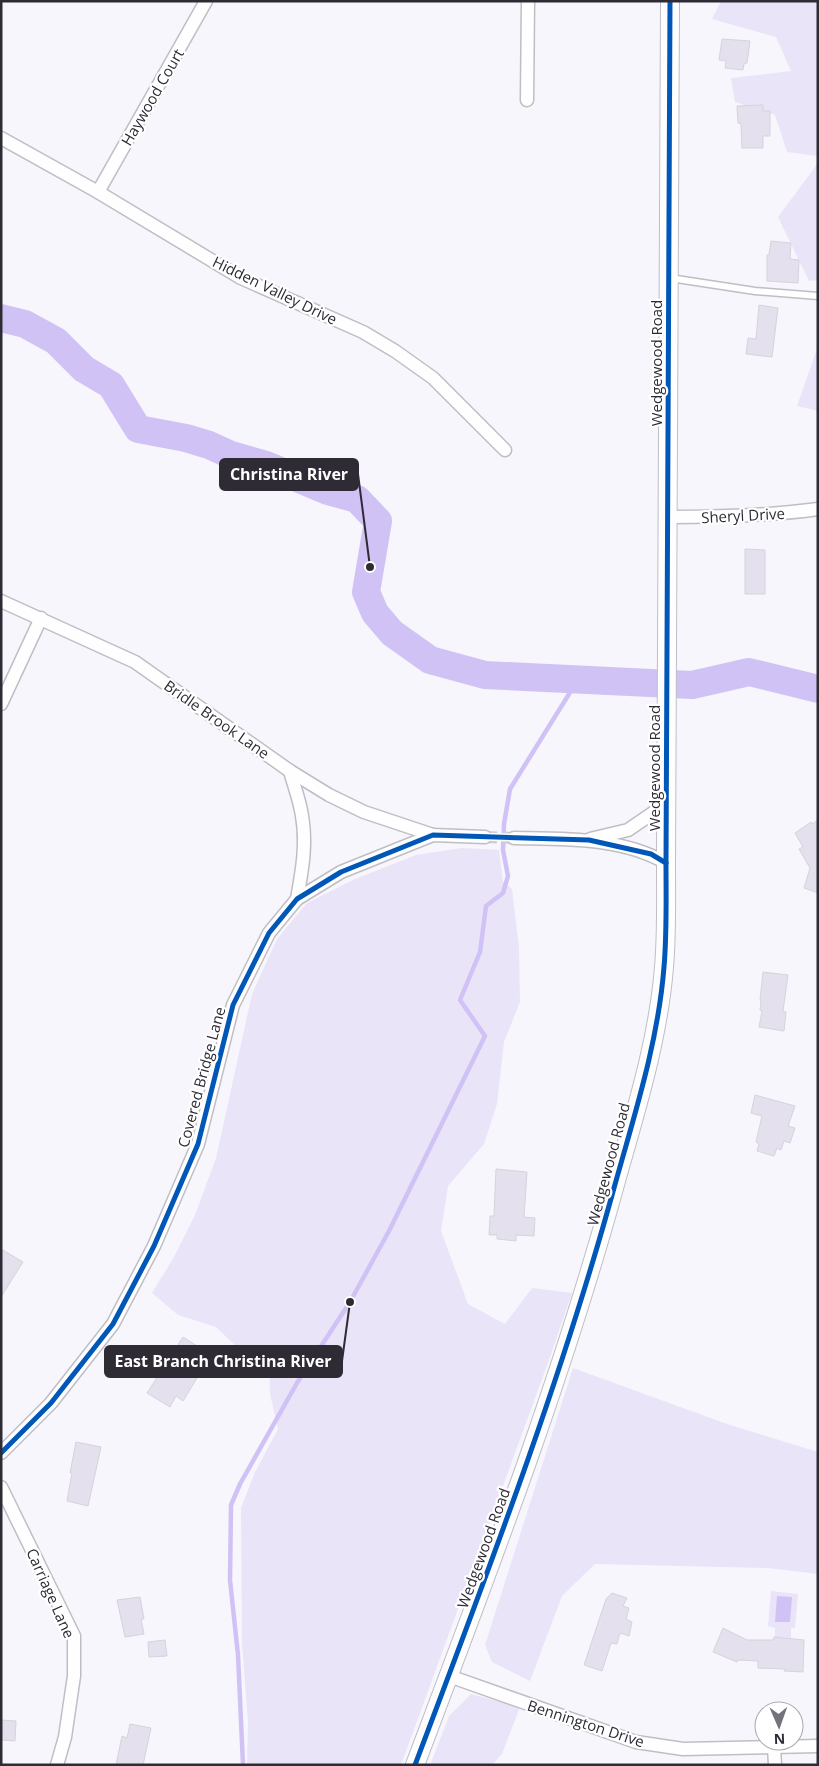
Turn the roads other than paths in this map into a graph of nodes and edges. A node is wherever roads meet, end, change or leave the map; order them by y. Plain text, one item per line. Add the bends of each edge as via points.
1 (206, 1) edge
2 (528, 1) edge
3 (670, 1) edge
4 (527, 100) dead end
5 (1, 138) edge
6 (98, 192) junction
7 (669, 278) junction
8 (818, 296) edge
9 (506, 450) dead end
10 (818, 509) edge
11 (668, 517) junction
12 (1, 601) edge
13 (41, 618) junction
14 (1, 704) edge
15 (290, 771) junction
16 (666, 804) junction
17 (433, 835) junction
18 (486, 837) tunnel mouth
19 (514, 838) tunnel mouth
20 (589, 840) junction
21 (666, 863) junction
22 (297, 899) junction
23 (1, 1453) edge
24 (1, 1487) edge
25 (448, 1676) junction
26 (804, 1746) edge
27 (818, 1746) edge
28 (754, 1747) edge
29 (774, 1751) edge
30 (57, 1765) edge
31 (415, 1765) edge
32 (775, 1765) edge

1 - 6 street, Haywood Court
2 - 4 street
3 - 7 street, Wedgewood Road
5 - 6 street, Hidden Valley Drive
6 - 9 street, Hidden Valley Drive via 241,278 363,332 395,351 433,378
7 - 8 lane via 755,291
7 - 11 street, Wedgewood Road
10 - 11 street, Sheryl Drive via 732,517
11 - 16 street, Wedgewood Road
12 - 13 street, Bridle Brook Lane
13 - 14 street
13 - 15 street, Bridle Brook Lane via 135,662
15 - 17 street, Bridle Brook Lane via 364,812
15 - 22 street, Covered Bridge Lane via 302,815 304,838
16 - 20 street via 628,830
16 - 21 street, Wedgewood Road
17 - 18 street, Covered Bridge Lane
17 - 22 street, Covered Bridge Lane via 341,872
19 - 20 street
20 - 21 street via 651,854
21 - 25 street, Wedgewood Road via 662,984 653,1042 634,1115 596,1255 528,1460
22 - 23 street, Covered Bridge Lane via 269,933 233,1005 198,1144 154,1246 113,1324 51,1403
24 - 30 street, Carriage Lane via 74,1636 74,1676 65,1737
25 - 28 street, Bennington Drive via 636,1742 684,1749
25 - 31 street, Wedgewood Road
26 - 27 street, Bennington Drive
29 - 32 street

